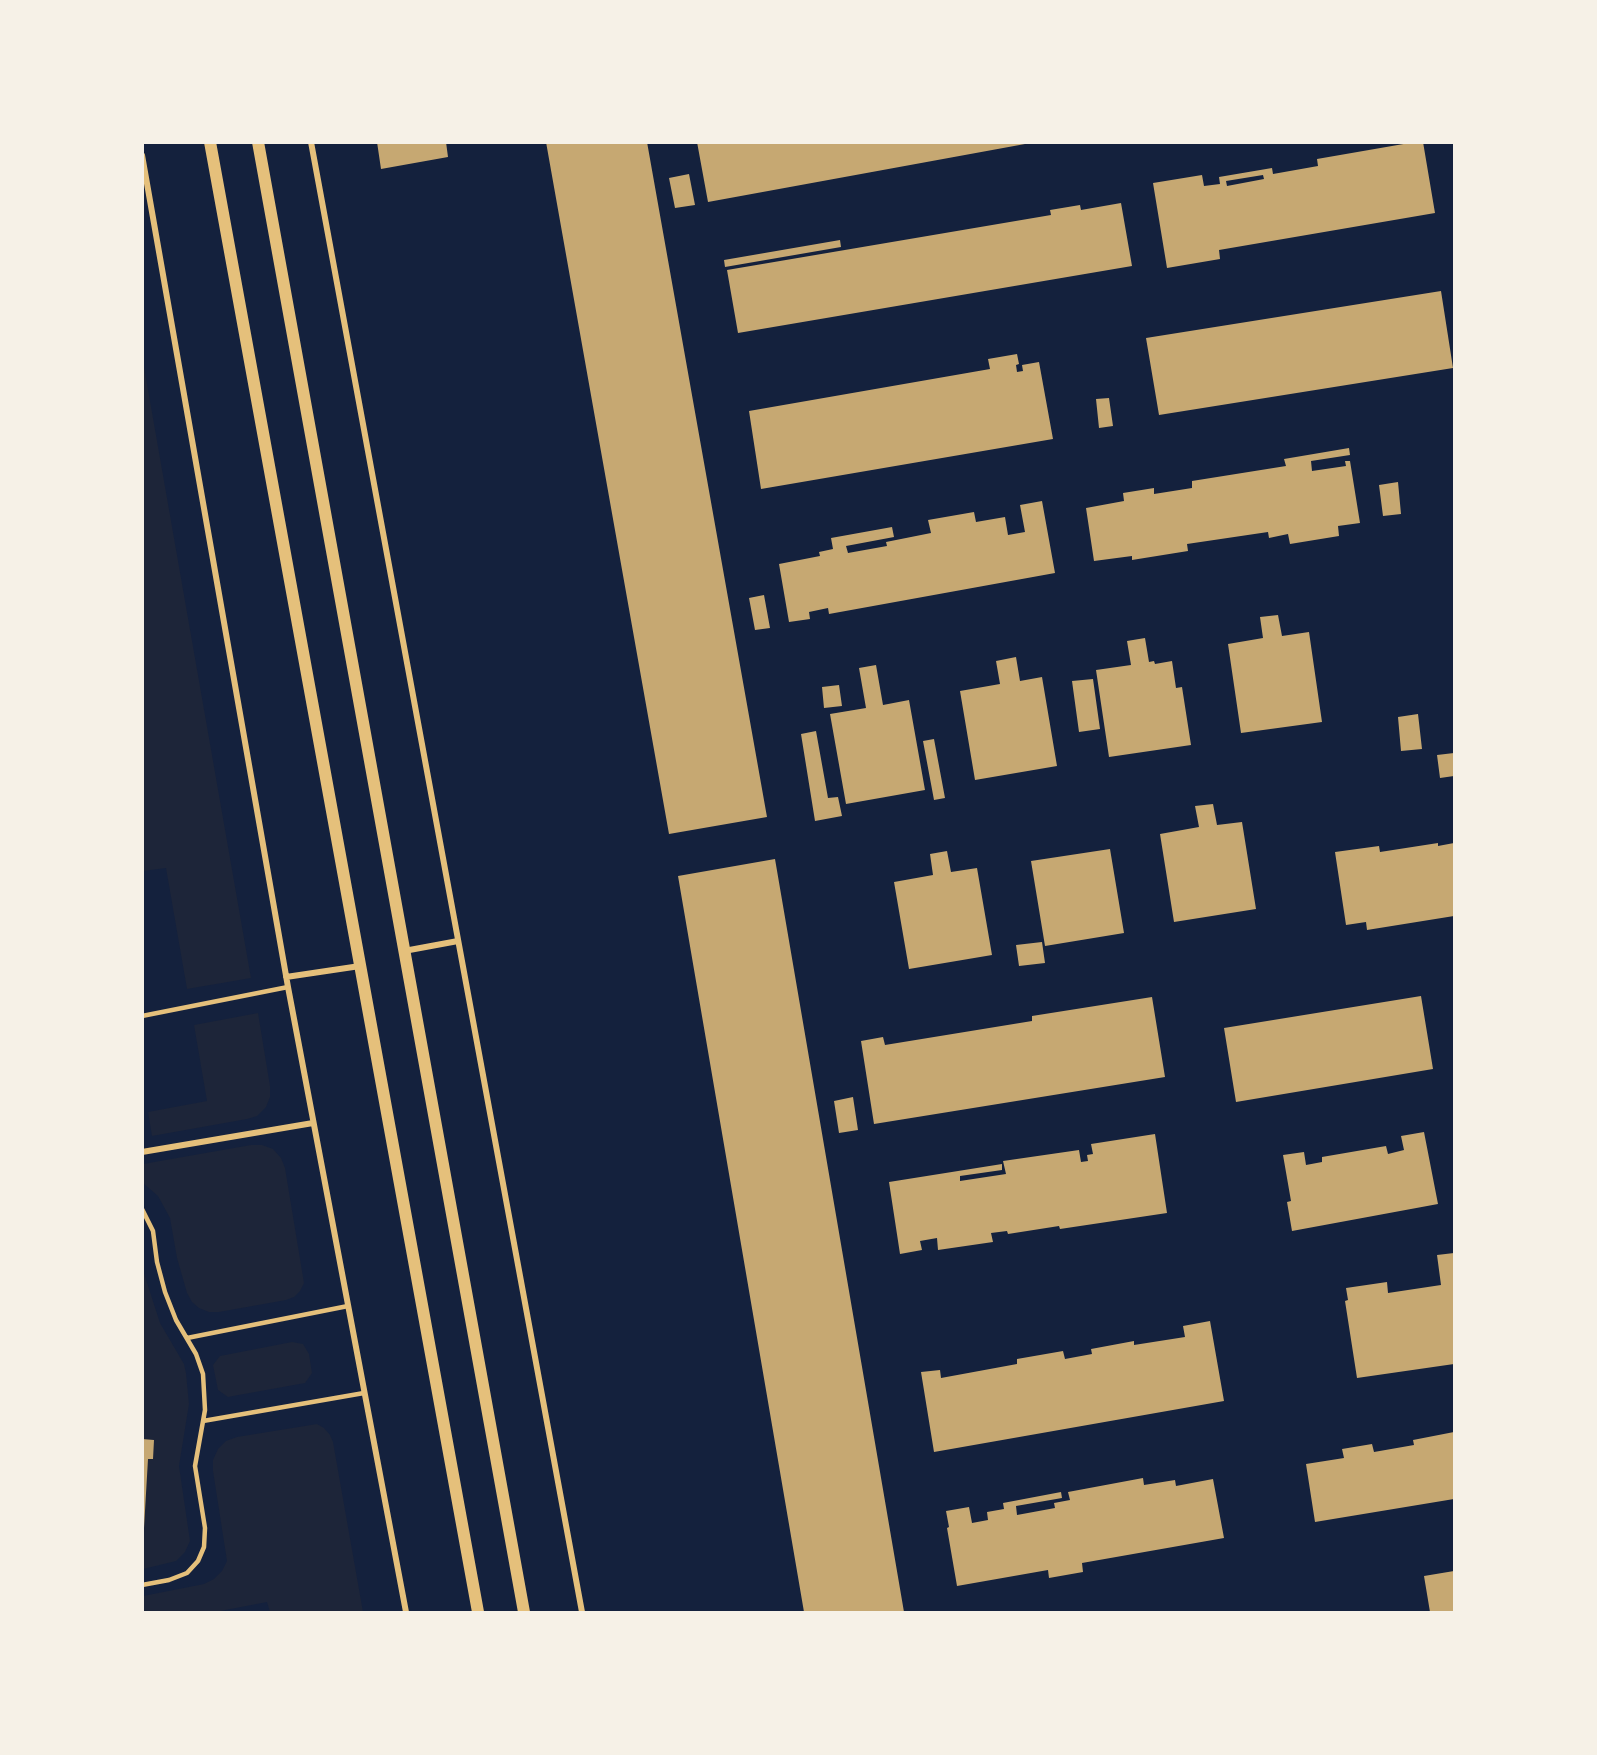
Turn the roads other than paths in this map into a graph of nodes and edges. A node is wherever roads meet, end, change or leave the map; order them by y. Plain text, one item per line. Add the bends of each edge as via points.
1 (210, 142) edge
2 (258, 142) edge
3 (311, 142) edge
4 (142, 155) edge
5 (458, 941) junction
6 (404, 951) junction
7 (360, 966) junction
8 (286, 977) junction
9 (288, 987) junction
10 (142, 1016) edge
11 (313, 1123) junction
12 (142, 1152) edge
13 (142, 1209) edge
14 (348, 1306) junction
15 (186, 1338) junction
16 (364, 1393) junction
17 (203, 1421) junction
18 (142, 1585) edge
19 (406, 1612) edge
20 (478, 1612) edge
21 (524, 1612) edge
22 (582, 1612) edge

1 - 7 main road
2 - 6 main road
3 - 5 street
4 - 8 street
5 - 6 street
5 - 22 street
6 - 21 main road
7 - 8 street
7 - 20 main road
8 - 9 street
9 - 10 lane
9 - 11 street
11 - 12 street
11 - 14 street
13 - 15 lane via 153,1231 165,1292
14 - 15 lane
14 - 16 street
15 - 17 lane via 203,1374
16 - 17 lane
16 - 19 street
17 - 18 lane via 195,1466 206,1528 204,1547 187,1573

